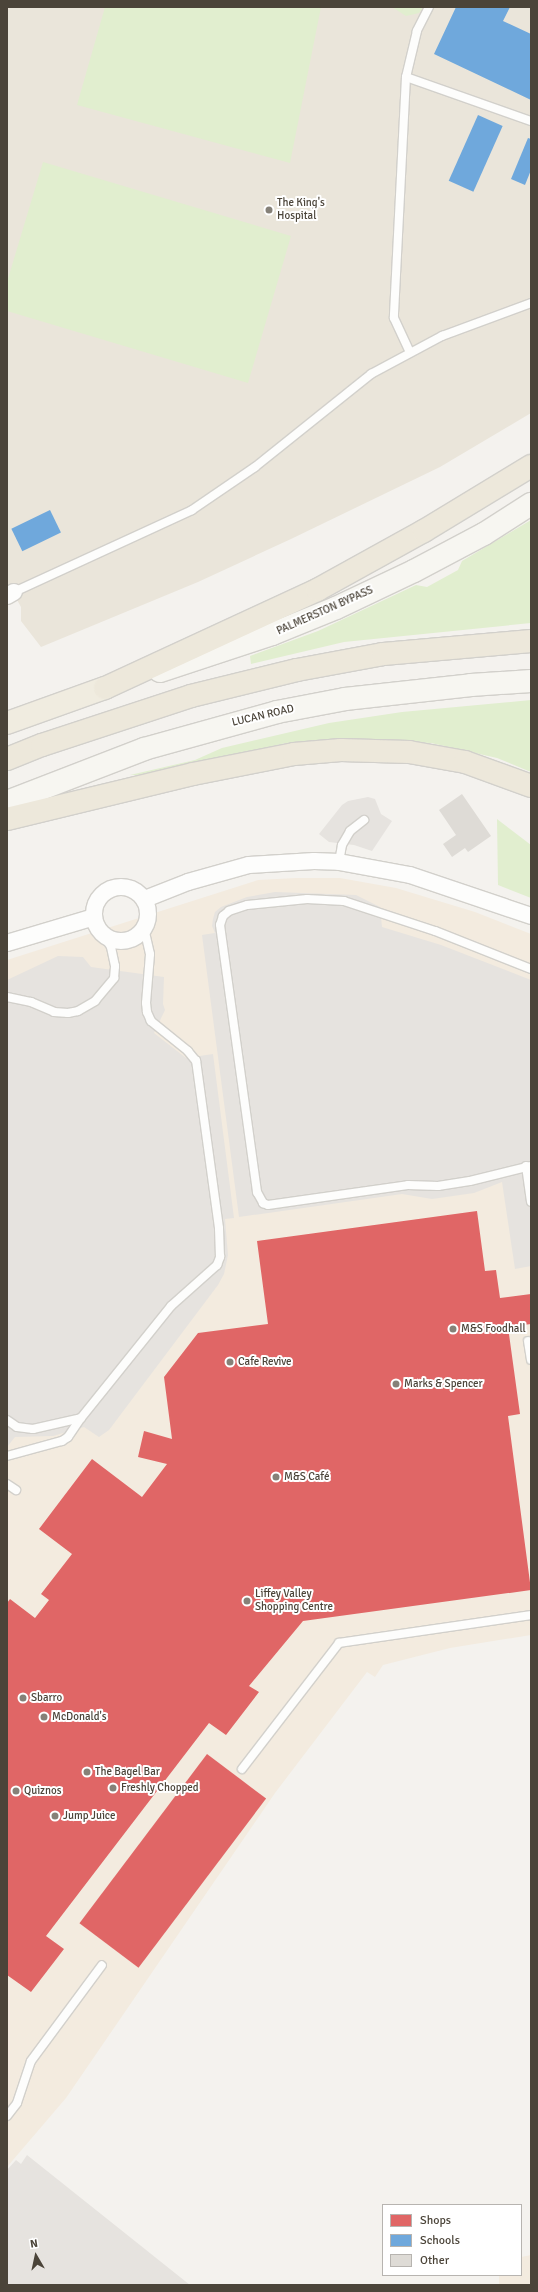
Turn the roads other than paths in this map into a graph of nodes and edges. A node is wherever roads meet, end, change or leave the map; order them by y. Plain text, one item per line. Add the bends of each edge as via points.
1 (429, 7) edge
2 (406, 77) junction
3 (531, 122) edge
4 (531, 304) edge
5 (410, 353) junction
6 (531, 466) edge
7 (531, 504) edge
8 (10, 594) edge
9 (531, 641) edge
10 (531, 681) edge
11 (105, 688) junction
12 (7, 723) edge
13 (7, 759) edge
14 (531, 786) edge
15 (7, 802) edge
16 (7, 818) edge
17 (364, 820) dead end
18 (339, 862) junction
19 (145, 900) junction
20 (531, 916) edge
21 (94, 917) junction
22 (144, 929) junction
23 (103, 934) junction
24 (7, 943) edge
25 (531, 969) edge
26 (7, 997) edge
27 (529, 1166) edge
28 (531, 1202) edge
29 (528, 1341) dead end
30 (531, 1360) edge
31 (81, 1418) junction
32 (7, 1420) edge
33 (7, 1456) edge
34 (7, 1484) edge
35 (16, 1490) dead end
36 (531, 1615) edge
37 (242, 1769) dead end
38 (102, 1965) dead end
39 (7, 2116) edge

1 - 2 lane via 417,31
2 - 3 lane
2 - 5 lane via 394,318
4 - 5 lane via 442,336
5 - 8 lane via 371,374 256,467 192,510
6 - 11 highway via 424,531 317,590
7 - 11 main road, PALMERSTON BYPASS via 484,534 414,572 336,608 272,634
9 - 13 highway via 383,654 298,670 191,696 42,744
10 - 15 main road, LUCAN ROAD via 368,696 277,712 144,749
11 - 12 highway
14 - 16 highway via 465,762 409,752 341,750 294,754 193,774
17 - 18 lane via 347,836 342,845
18 - 19 street via 269,862 249,865 188,882
18 - 20 street via 416,877
19 - 21 street via 131,888 112,888 98,899
19 - 22 street via 149,914
21 - 23 street
21 - 24 street
22 - 23 street via 132,939 125,941 117,941
22 - 31 lane via 150,954 147,1012 152,1021 188,1051 196,1061 219,1228 220,1257 217,1265 171,1306
23 - 26 lane via 111,947 115,966 114,978 95,1001 78,1012 68,1013 54,1012 31,1002
25 - 27 lane via 435,931 398,921 344,901 307,899 247,905 229,911 223,916 220,925 257,1192 263,1203 268,1205 408,1185 438,1186
27 - 28 lane
29 - 30 lane
31 - 32 lane via 33,1429 17,1427
31 - 33 lane via 68,1437 62,1441
34 - 35 lane
36 - 37 lane via 339,1643
38 - 39 lane via 32,2061 17,2103

